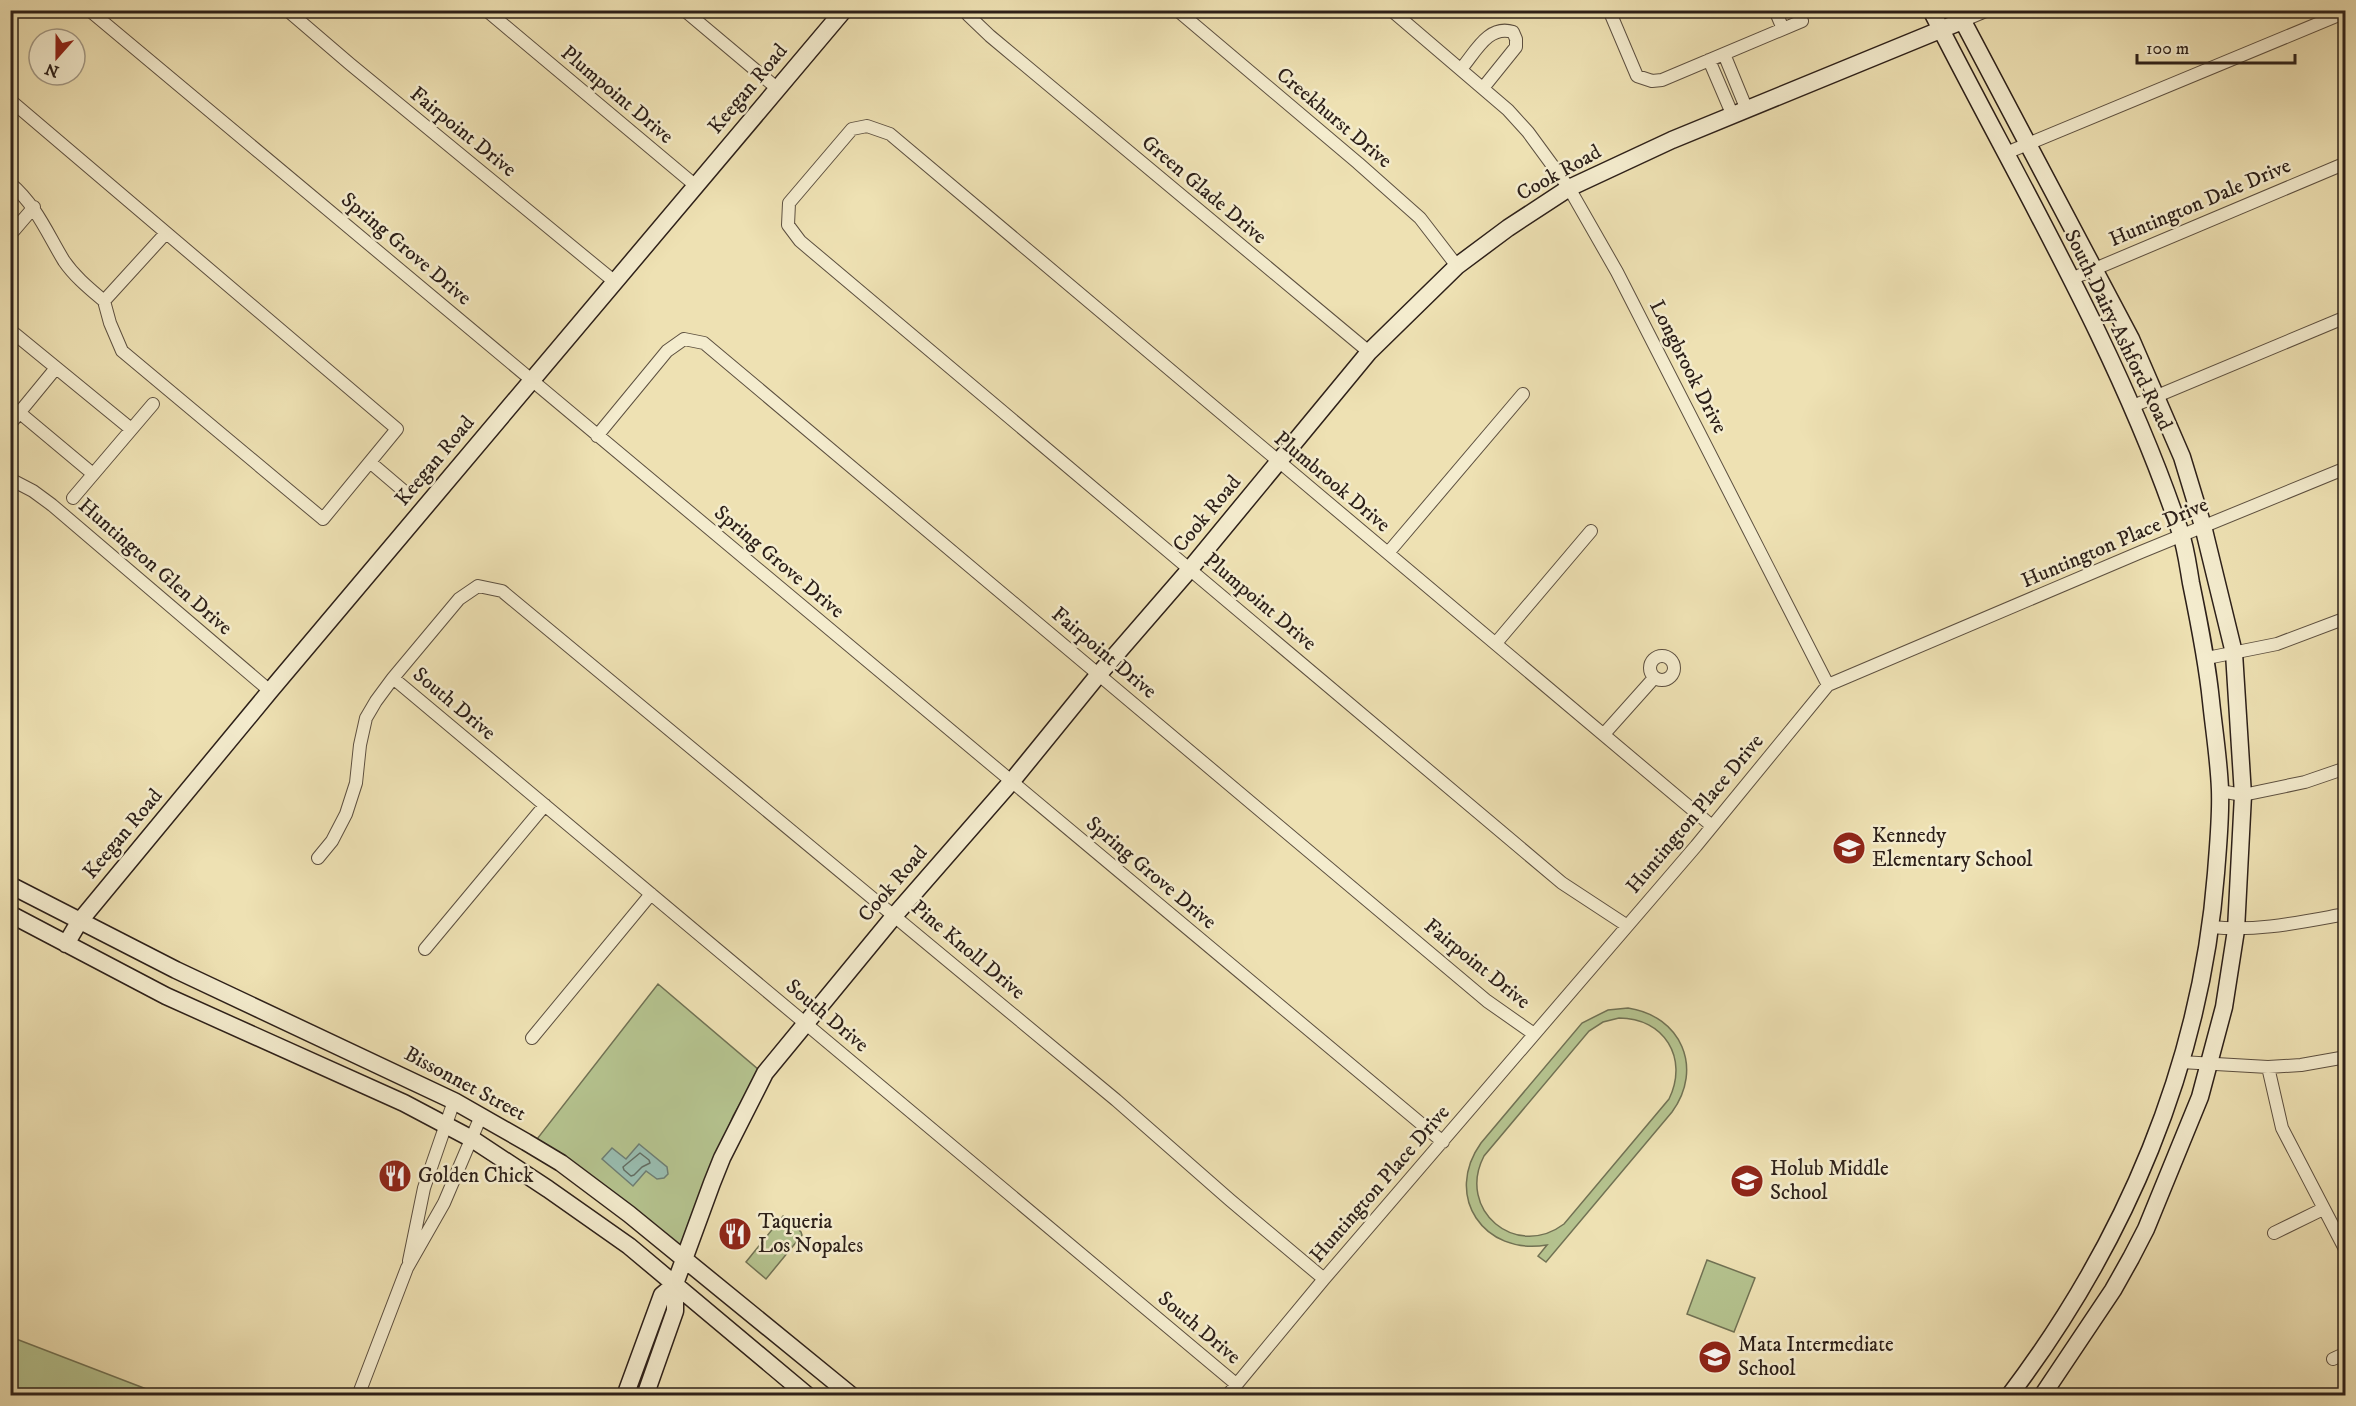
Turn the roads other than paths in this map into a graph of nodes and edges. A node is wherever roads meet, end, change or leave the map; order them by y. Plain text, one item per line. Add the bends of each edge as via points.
1 (89, 10) edge
2 (287, 10) edge
3 (486, 10) edge
4 (684, 10) edge
5 (844, 10) edge
6 (968, 10) edge
7 (1177, 10) edge
8 (1391, 10) edge
9 (1609, 10) edge
10 (1775, 10) edge
11 (1931, 10) edge
12 (1988, 10) edge
13 (2346, 12) edge
14 (1960, 16) edge
15 (1802, 21) dead end
16 (1784, 29) junction
17 (1941, 30) junction
18 (1724, 54) junction
19 (1709, 60) junction
20 (1461, 69) junction
21 (1483, 88) junction
22 (778, 89) junction
23 (10, 100) edge
24 (1740, 113) junction
25 (2029, 143) junction
26 (2006, 153) junction
27 (2346, 163) edge
28 (10, 183) edge
29 (696, 186) junction
30 (1569, 188) junction
31 (34, 207) junction
32 (166, 232) junction
33 (10, 235) edge
34 (1457, 266) junction
35 (2095, 269) junction
36 (2071, 279) junction
37 (846, 280) joint
38 (615, 282) junction
39 (104, 301) junction
40 (2346, 317) edge
41 (10, 330) edge
42 (1369, 352) junction
43 (56, 368) junction
44 (533, 380) junction
45 (1523, 394) dead end
46 (2157, 396) junction
47 (153, 404) dead end
48 (2133, 406) junction
49 (20, 413) junction
50 (10, 424) edge
51 (131, 429) junction
52 (597, 436) junction
53 (371, 463) junction
54 (1278, 463) junction
55 (2346, 468) edge
56 (93, 474) junction
57 (10, 479) edge
58 (405, 492) dead end
59 (73, 498) dead end
60 (2204, 526) junction
61 (1591, 531) dead end
62 (2182, 535) junction
63 (1388, 553) junction
64 (1190, 569) junction
65 (2346, 618) edge
66 (1496, 643) junction
67 (2234, 653) junction
68 (2207, 658) junction
69 (1099, 674) junction
70 (393, 678) junction
71 (1653, 678) dead end
72 (1828, 685) junction
73 (270, 691) junction
74 (1604, 734) junction
75 (2346, 768) edge
76 (1012, 781) junction
77 (2220, 791) junction
78 (2243, 795) junction
79 (544, 805) junction
80 (1712, 826) junction
81 (318, 858) dead end
82 (10, 885) edge
83 (651, 894) junction
84 (10, 914) edge
85 (2346, 914) edge
86 (895, 915) junction
87 (79, 922) junction
88 (1626, 925) junction
89 (2212, 927) junction
90 (2236, 930) junction
91 (66, 944) junction
92 (425, 949) dead end
93 (176, 970) junction
94 (166, 996) junction
95 (805, 1024) junction
96 (295, 1026) junction
97 (1534, 1034) junction
98 (532, 1038) dead end
99 (284, 1050) junction
100 (2346, 1057) edge
101 (2181, 1062) junction
102 (2209, 1064) junction
103 (2268, 1067) junction
104 (454, 1101) junction
105 (481, 1116) junction
106 (447, 1124) junction
107 (472, 1139) junction
108 (1443, 1142) junction
109 (2323, 1209) junction
110 (2274, 1233) dead end
111 (2346, 1251) edge
112 (684, 1259) junction
113 (407, 1268) junction
114 (2090, 1277) junction
115 (1324, 1279) junction
116 (675, 1284) junction
117 (2113, 1290) junction
118 (2346, 1353) edge
119 (806, 1359) junction
120 (2333, 1359) dead end
121 (789, 1379) junction
122 (1236, 1384) junction
123 (358, 1395) edge
124 (624, 1395) edge
125 (645, 1395) edge
126 (808, 1395) edge
127 (852, 1395) edge
128 (1227, 1395) edge
129 (2009, 1395) edge
130 (2042, 1395) edge

1 - 44 street, Spring Grove Drive
2 - 38 street, Fairpoint Drive
3 - 29 street, Plumpoint Drive
4 - 22 street
5 - 22 main road, Keegan Road
6 - 42 street, Green Glade Drive via 968,15 1014,57
7 - 34 street, Creekhurst Drive via 1420,218
8 - 20 street, Longbrook Drive
9 - 19 street via 1637,76 1644,80 1662,80
10 - 16 street
11 - 17 main road, South Dairy Ashford Road
12 - 14 street, Cook Road
13 - 25 street
14 - 17 main road, Cook Road
14 - 25 main road, South Dairy Ashford Road
15 - 16 street
16 - 18 street
17 - 24 main road, Cook Road
17 - 26 main road, South Dairy Ashford Road
18 - 19 street
18 - 24 street
19 - 24 street
20 - 21 street, Longbrook Drive
20 - 21 street via 1490,34 1504,29 1512,32 1516,47
21 - 30 street, Longbrook Drive via 1528,132
22 - 29 main road, Keegan Road
23 - 32 street
24 - 30 main road, Cook Road
25 - 26 street
25 - 35 main road, South Dairy Ashford Road
26 - 36 main road, South Dairy Ashford Road
27 - 35 street, Huntington Dale Drive
28 - 31 street
29 - 38 main road, Keegan Road
30 - 34 main road, Cook Road
30 - 72 street, Longbrook Drive via 1617,272
31 - 33 street
31 - 39 street via 65,262
32 - 39 street
32 - 53 street via 397,429
34 - 42 main road, Cook Road
35 - 36 street, Huntington Dale Drive
35 - 46 main road, South Dairy Ashford Road
36 - 48 main road, South Dairy Ashford Road
37 - 54 street, Plumbrook Drive via 800,242 788,225 789,203 852,129 867,126 890,134
37 - 64 street, Plumpoint Drive
38 - 44 main road, Keegan Road
39 - 53 street via 122,351 323,519
40 - 46 street
41 - 43 street
42 - 54 main road, Cook Road
43 - 49 street
43 - 51 street
44 - 52 street, Spring Grove Drive
44 - 73 main road, Keegan Road
45 - 63 street
46 - 48 street
46 - 60 main road, South Dairy Ashford Road
47 - 51 street
48 - 62 main road, South Dairy Ashford Road
49 - 50 street
49 - 56 street
51 - 56 street
52 - 69 street, Fairpoint Drive via 667,351 684,339 704,343
52 - 76 street, Spring Grove Drive
53 - 58 street
54 - 63 street, Plumbrook Drive
54 - 64 main road, Cook Road
55 - 60 street, Huntington Place Drive
56 - 59 street
57 - 73 street, Huntington Glen Drive via 52,505
60 - 62 street, Huntington Place Drive
60 - 67 main road, South Dairy Ashford Road
61 - 66 street
62 - 68 main road, South Dairy Ashford Road
62 - 72 street, Huntington Place Drive
63 - 66 street, Plumbrook Drive
64 - 69 main road, Cook Road
64 - 88 street, Plumpoint Drive via 1562,883
65 - 67 street via 2277,644
66 - 74 street, Plumbrook Drive
67 - 68 street
67 - 78 main road, South Dairy Ashford Road
68 - 77 main road, South Dairy Ashford Road
69 - 76 main road, Cook Road
69 - 97 street, Fairpoint Drive via 1487,1001
70 - 79 street, South Drive
70 - 81 street, Pine Knoll Drive via 366,718 349,804 332,841
70 - 86 street, Pine Knoll Drive via 459,599 478,586 502,591
71 - 74 street
72 - 80 street, Huntington Place Drive
73 - 87 main road, Keegan Road
74 - 80 street, Plumbrook Drive
75 - 78 street via 2305,782
76 - 86 main road, Cook Road
76 - 108 street, Spring Grove Drive
77 - 78 street
77 - 89 main road, South Dairy Ashford Road
78 - 90 main road, South Dairy Ashford Road
79 - 83 street, South Drive
79 - 92 street
80 - 88 street, Huntington Place Drive
82 - 87 main road, Bissonnet Street
83 - 95 street, South Drive
83 - 98 street
84 - 91 main road
85 - 90 street
86 - 95 main road, Cook Road
86 - 115 street, Pine Knoll Drive
87 - 91 main road, Keegan Road
87 - 93 main road, Bissonnet Street
88 - 97 street, Huntington Place Drive
89 - 90 street
89 - 101 main road, South Dairy Ashford Road
90 - 102 main road, South Dairy Ashford Road via 2224,1007
91 - 94 main road
93 - 94 main road
93 - 96 main road, Bissonnet Street
94 - 99 main road
95 - 112 main road, Cook Road via 765,1073 739,1121
95 - 122 street, South Drive
96 - 99 main road
96 - 104 main road, Bissonnet Street
97 - 108 street, Huntington Place Drive
99 - 106 main road
100 - 103 street
101 - 102 street
101 - 114 main road, South Dairy Ashford Road via 2144,1169
102 - 103 street
102 - 117 main road, South Dairy Ashford Road via 2167,1180
103 - 109 street via 2282,1128
104 - 105 main road, Bissonnet Street
104 - 106 street
105 - 107 street
105 - 112 main road, Bissonnet Street via 561,1163
106 - 107 main road
106 - 113 street via 424,1188
107 - 113 street via 444,1203
107 - 116 main road via 605,1229
108 - 115 street, Huntington Place Drive
109 - 110 street
109 - 111 street
112 - 116 main road, Cook Road
112 - 119 main road, Bissonnet Street
113 - 123 street
114 - 117 main road
114 - 129 main road, South Dairy Ashford Road
115 - 122 street, Huntington Place Drive
116 - 121 main road
116 - 124 main road, Cook Road via 662,1295
116 - 125 main road, Cook Road via 675,1311
117 - 130 main road, South Dairy Ashford Road
118 - 120 street
119 - 121 main road
119 - 127 main road, Bissonnet Street
121 - 126 main road
122 - 128 street, Huntington Place Drive

